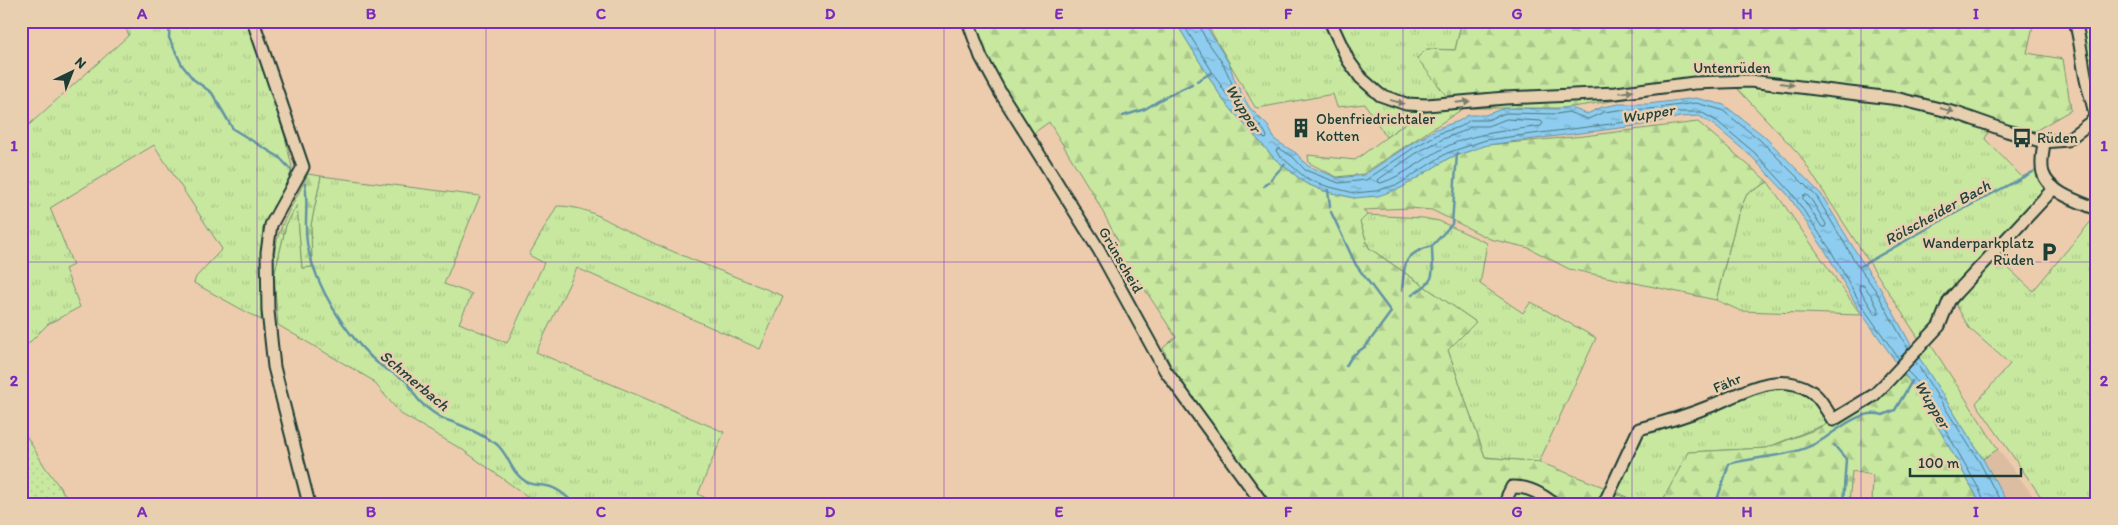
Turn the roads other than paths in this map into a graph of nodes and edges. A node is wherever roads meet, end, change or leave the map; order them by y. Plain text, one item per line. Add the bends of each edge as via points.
1 (253, 21) edge
2 (968, 21) edge
3 (1330, 21) edge
4 (2075, 21) edge
5 (2044, 142) junction
6 (2054, 188) junction
7 (2097, 209) edge
8 (309, 504) edge
9 (1263, 504) edge
10 (1506, 504) edge
11 (1554, 504) edge
12 (1604, 504) edge

1 - 8 street via 303,167 271,225 267,252 268,311 274,367
2 - 9 street, Grünscheid via 1000,92 1100,250 1165,370
3 -> 5 street, Untenrüden via 1363,81 1380,95 1415,105 1616,93 1750,80 1899,99 1956,112
4 - 5 street, Untenrüden via 2095,119 2068,140
5 - 6 street via 2043,171
6 - 7 street
6 - 12 street, Fähr via 1949,301 1942,322 1874,395 1833,420 1810,390 1777,382 1682,417 1639,429
10 - 11 street via 1512,487 1520,486

